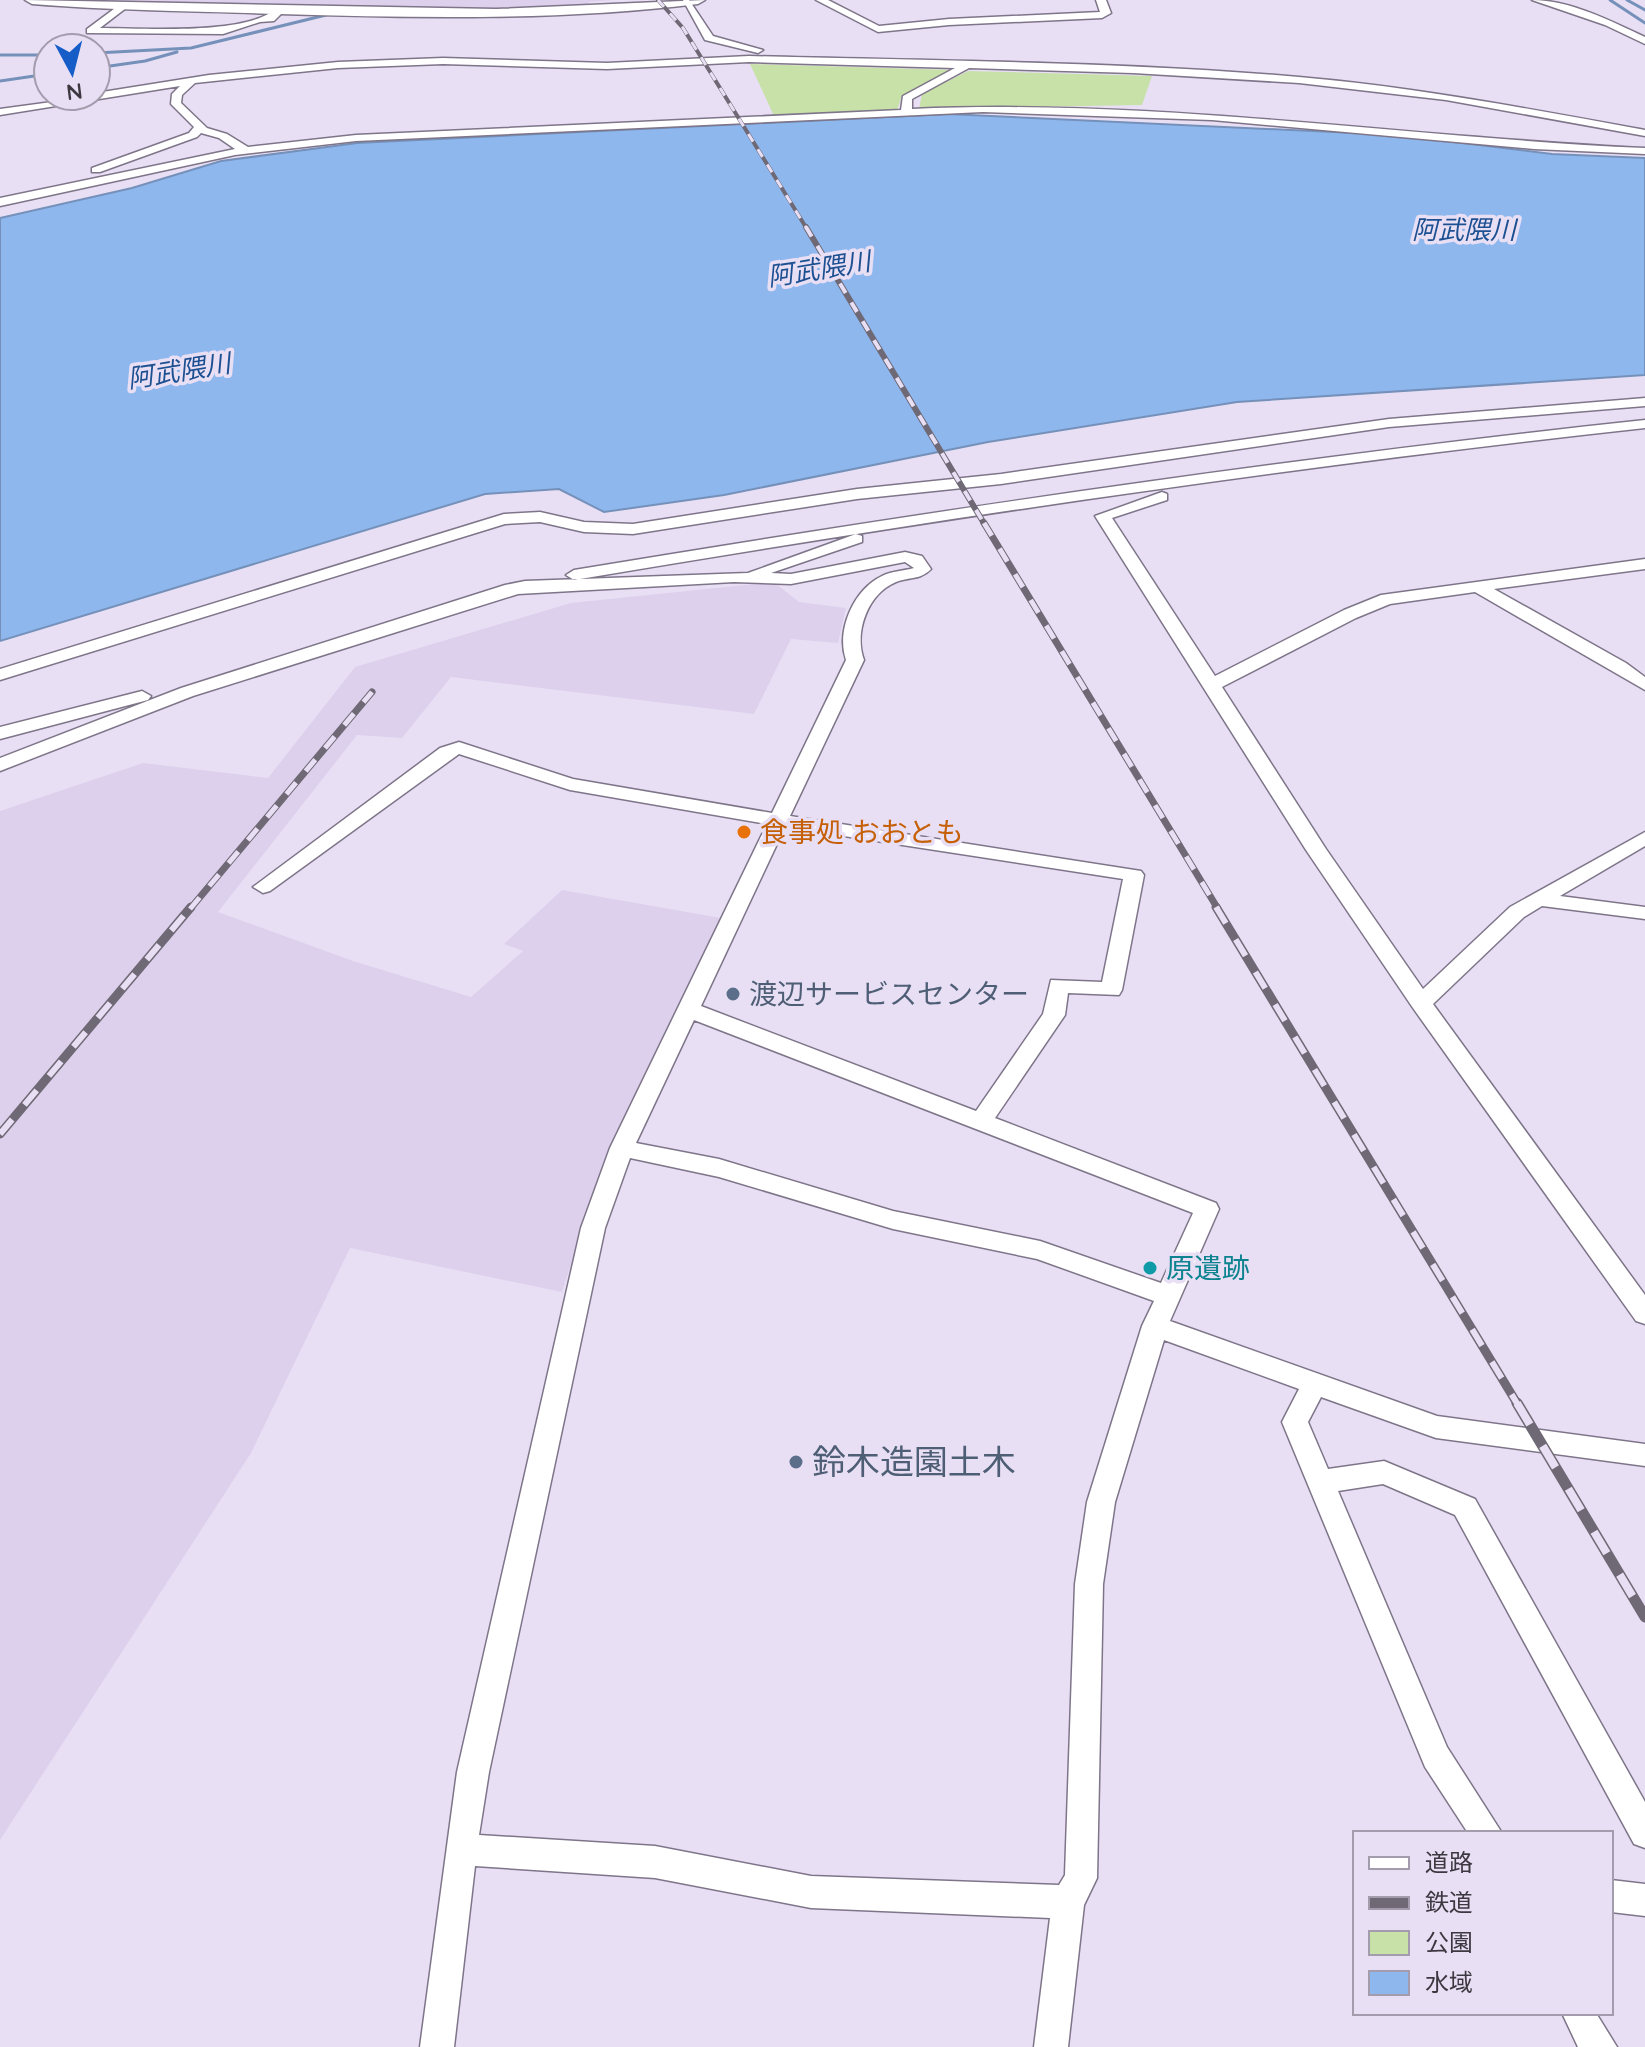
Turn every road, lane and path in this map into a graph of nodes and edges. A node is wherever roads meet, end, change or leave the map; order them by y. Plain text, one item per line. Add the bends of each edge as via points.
1 (32, 0) edge
2 (821, 0) edge
3 (1101, 0) edge
4 (1537, 0) edge
5 (692, 1) edge
6 (125, 5) junction
7 (281, 9) junction
8 (1645, 41) edge
9 (699, 46) dead end
10 (681, 49) dead end
11 (401, 50) dead end
12 (759, 50) junction
13 (378, 51) dead end
14 (849, 51) junction
15 (749, 59) junction
16 (967, 66) junction
17 (138, 77) dead end
18 (190, 83) junction
19 (1547, 102) dead end
20 (0, 112) edge
21 (906, 112) junction
22 (201, 126) junction
23 (1645, 131) edge
24 (245, 150) junction
25 (1645, 151) edge
26 (27, 196) junction
27 (0, 202) edge
28 (1645, 402) edge
29 (1645, 424) edge
30 (1199, 481) junction
31 (902, 523) junction
32 (1645, 564) edge
33 (743, 578) junction
34 (1476, 586) junction
35 (511, 589) junction
36 (0, 675) edge
37 (1212, 685) junction
38 (1645, 685) edge
39 (187, 692) junction
40 (0, 733) edge
41 (0, 765) edge
42 (778, 820) junction
43 (1645, 838) edge
44 (263, 887) dead end
45 (1541, 900) junction
46 (1645, 913) edge
47 (1421, 1003) junction
48 (688, 1009) junction
49 (981, 1122) junction
50 (622, 1148) junction
51 (1166, 1295) junction
52 (1645, 1314) edge
53 (1155, 1326) junction
54 (1315, 1383) junction
55 (1645, 1455) edge
56 (1319, 1482) junction
57 (1485, 1831) edge
58 (1645, 1833) edge
59 (461, 1849) junction
60 (1613, 1896) edge
61 (1645, 1900) edge
62 (1068, 1902) junction
63 (1580, 2015) edge
64 (437, 2047) edge
65 (1051, 2047) edge
66 (1600, 2047) edge

1 - 6 street
2 - 3 street via 878,29 1102,15 1106,13
4 - 8 street
5 - 7 street via 503,15
5 - 12 street via 709,38
6 - 7 street
6 - 7 street via 90,31 223,31 271,19
9 - 12 street
10 - 11 street via 613,56
12 - 14 street
13 - 17 street
14 - 15 street
14 - 19 street via 1270,66
15 - 16 street
15 - 18 street via 595,66 413,61
16 - 21 street via 907,98
16 - 23 street via 1299,80 1446,97
18 - 20 street
18 - 22 street via 174,100
21 - 24 street via 435,132
21 - 25 street via 983,109 1212,117
22 - 24 street
22 - 26 street via 193,135
24 - 26 street
26 - 27 street
28 - 36 street via 1389,423 633,529 584,527 540,517 504,519
29 - 30 street via 1430,447
30 - 31 street
30 - 37 street via 1103,516
31 - 33 street
31 - 35 street via 616,566
32 - 34 street
33 - 35 street
33 - 42 street via 791,579 905,557 916,559 923,569 884,581 866,602 848,641 855,660
34 - 37 street via 1387,599
34 - 38 street
35 - 39 street
37 - 47 street
39 - 40 street via 152,693
39 - 41 street
42 - 44 street via 570,784 459,748
42 - 48 street
42 - 49 street via 1134,875 1111,990 1059,985 1054,1015
43 - 45 street
45 - 46 street
45 - 47 street via 1517,912
47 - 52 street
48 - 49 street
48 - 50 street
49 - 51 street via 1207,1209
50 - 51 street via 719,1168 893,1220 1040,1250
50 - 59 street via 593,1228 473,1772
51 - 53 street
53 - 54 street
53 - 62 street via 1101,1502 1089,1584 1081,1878
54 - 55 street via 1436,1427
54 - 56 street via 1295,1422
56 - 57 street via 1436,1757
56 - 58 street via 1384,1472 1465,1507
59 - 62 street via 655,1862 811,1892
59 - 64 street
60 - 61 street
62 - 65 street
63 - 66 street

